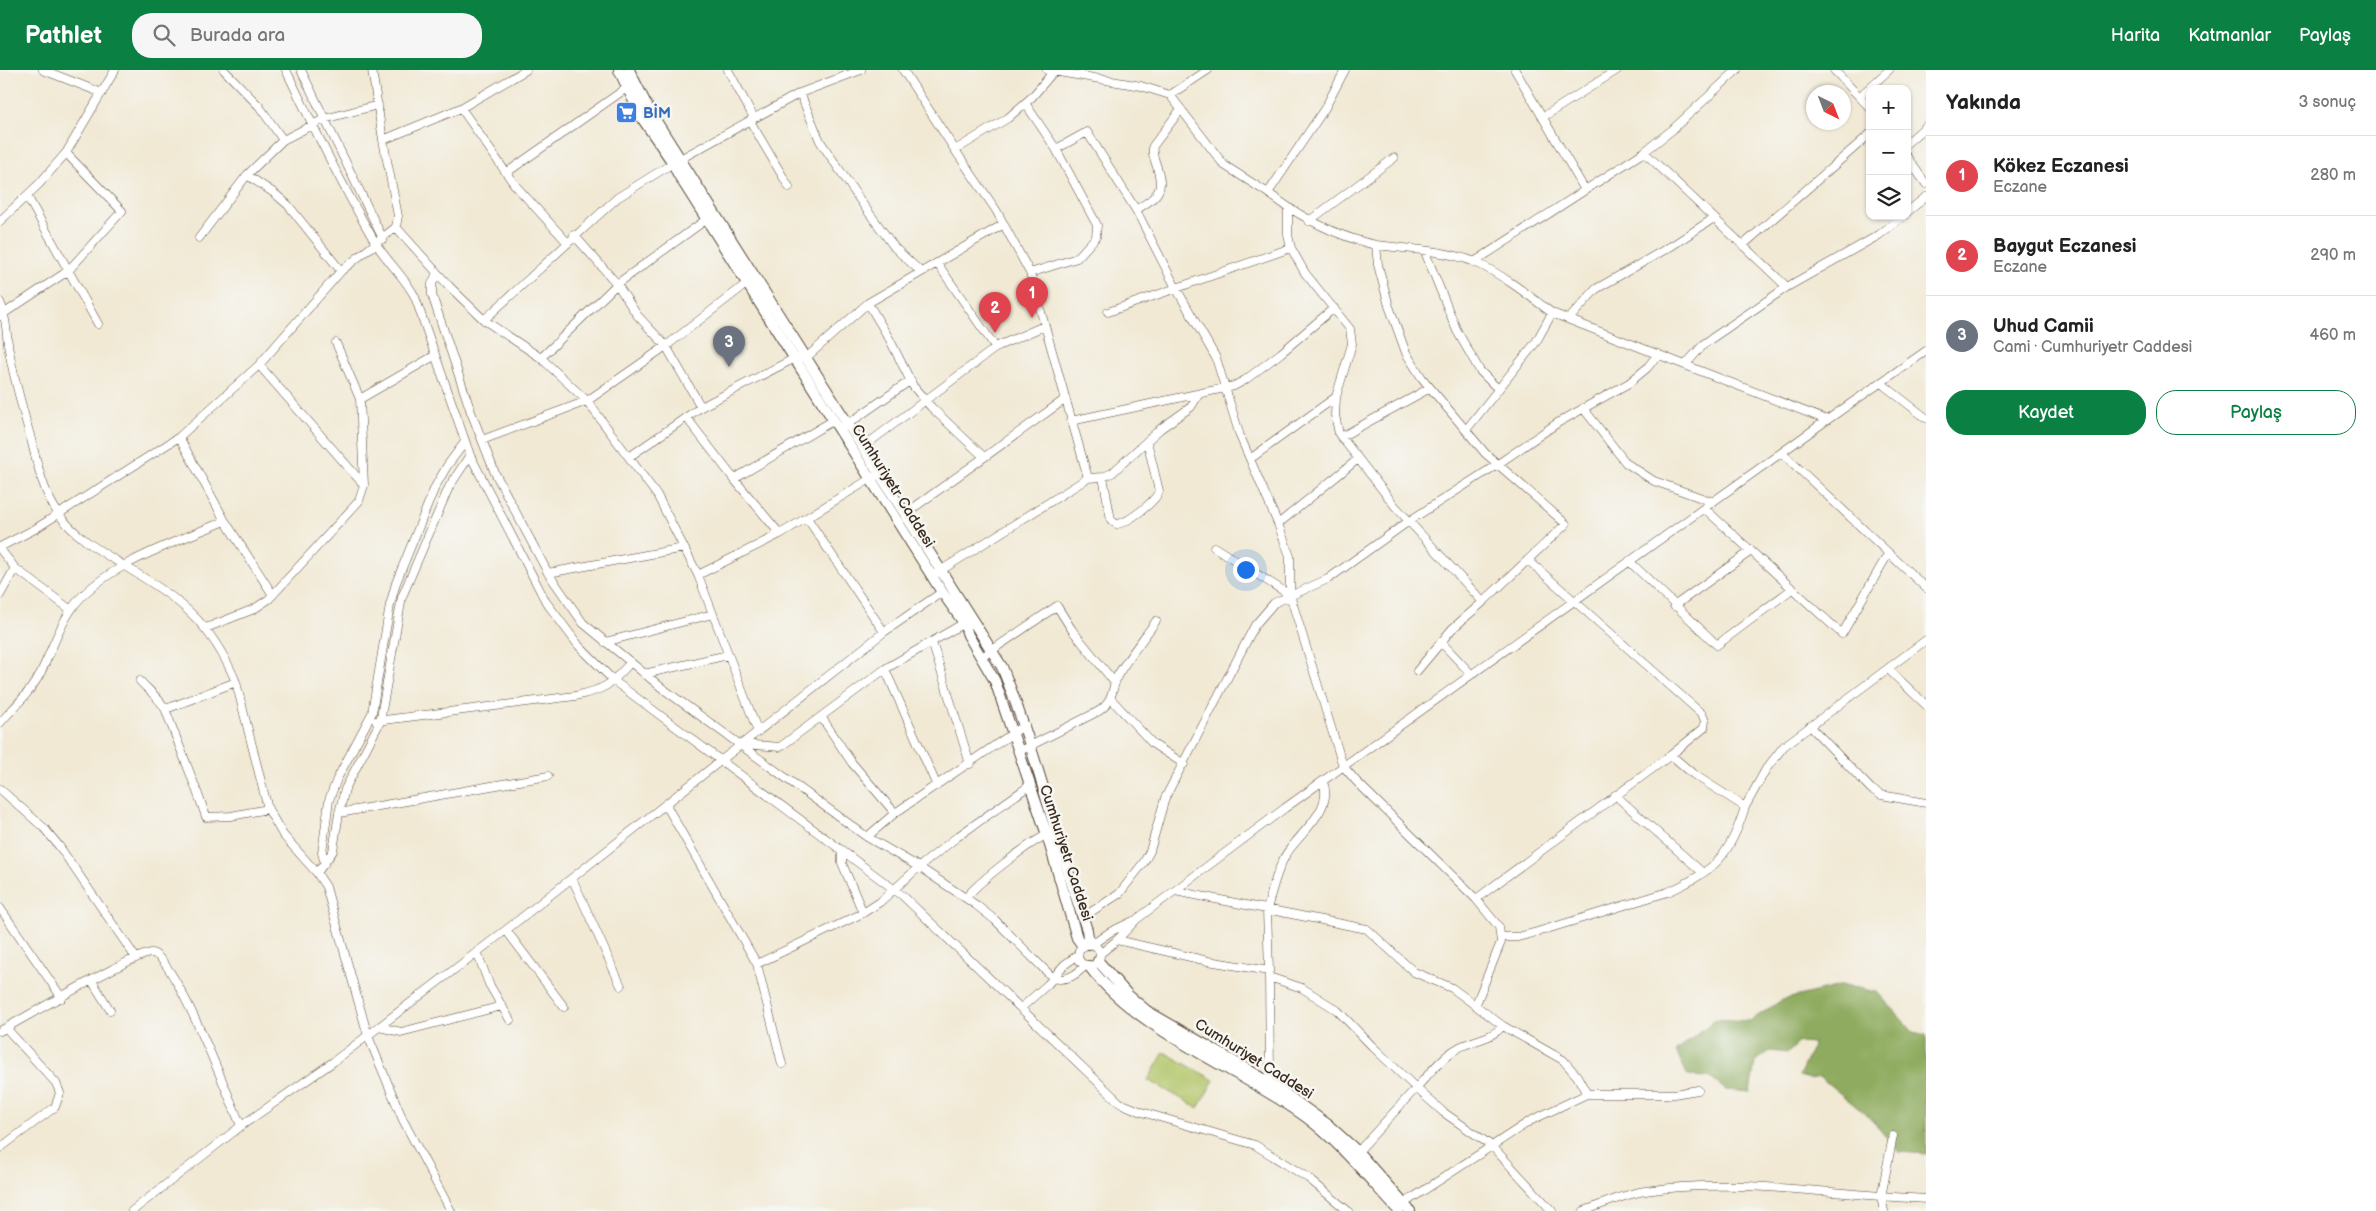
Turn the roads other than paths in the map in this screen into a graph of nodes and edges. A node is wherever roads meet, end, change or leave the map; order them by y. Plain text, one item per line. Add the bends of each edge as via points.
1 (43, 70) edge
2 (115, 70) edge
3 (224, 70) edge
4 (286, 70) edge
5 (301, 70) edge
6 (372, 70) edge
7 (508, 70) edge
8 (526, 70) edge
9 (619, 70) edge
10 (629, 70) edge
11 (728, 70) edge
12 (861, 70) edge
13 (903, 70) edge
14 (1208, 70) edge
15 (1345, 70) edge
16 (1515, 70) edge
17 (1617, 70) edge
18 (1737, 70) edge
19 (1834, 70) edge
20 (1889, 70) edge
21 (1050, 71) edge
22 (1065, 71) edge
23 (512, 79) junction
24 (628, 87) junction
25 (102, 93) junction
26 (800, 93) junction
27 (1170, 95) junction
28 (1860, 96) junction
29 (1025, 103) junction
30 (1866, 103) edge
31 (378, 105) junction
32 (461, 108) junction
33 (1181, 109) junction
34 (1542, 117) junction
35 (324, 119) junction
36 (752, 120) junction
37 (312, 124) junction
38 (1926, 126) edge
39 (1866, 137) edge
40 (1911, 139) edge
41 (282, 140) junction
42 (383, 140) junction
43 (1056, 149) junction
44 (955, 150) junction
45 (1644, 152) junction
46 (66, 153) junction
47 (1394, 158) dead end
48 (677, 161) junction
49 (1911, 162) edge
50 (506, 173) junction
51 (246, 175) junction
52 (1926, 184) edge
53 (788, 187) dead end
54 (1585, 190) junction
55 (1268, 193) junction
56 (26, 196) junction
57 (1926, 197) edge
58 (1288, 207) junction
59 (1911, 209) edge
60 (1136, 210) junction
61 (1714, 218) junction
62 (707, 219) junction
63 (0, 220) edge
64 (1310, 220) junction
65 (1897, 220) edge
66 (1004, 224) junction
67 (396, 227) junction
68 (574, 235) junction
69 (199, 238) dead end
70 (384, 239) junction
71 (567, 242) junction
72 (376, 244) junction
73 (1376, 245) junction
74 (1743, 245) junction
75 (1291, 248) junction
76 (1425, 252) junction
77 (1474, 262) junction
78 (937, 263) junction
79 (68, 271) junction
80 (341, 271) junction
81 (921, 272) junction
82 (1030, 273) junction
83 (437, 274) junction
84 (617, 284) junction
85 (746, 284) junction
86 (1787, 287) junction
87 (1176, 288) junction
88 (0, 302) edge
89 (868, 303) junction
90 (1334, 308) junction
91 (1108, 312) dead end
92 (1552, 313) junction
93 (2, 315) edge
94 (1569, 319) junction
95 (484, 320) junction
96 (98, 324) dead end
97 (1044, 326) junction
98 (336, 343) dead end
99 (666, 346) junction
100 (996, 348) junction
101 (1926, 351) edge
102 (1658, 354) junction
103 (434, 356) junction
104 (541, 358) junction
105 (795, 358) junction
106 (807, 358) junction
107 (259, 365) junction
108 (1685, 365) junction
109 (911, 380) junction
110 (1881, 383) junction
111 (1227, 388) junction
112 (1430, 388) junction
113 (1498, 388) junction
114 (1199, 394) junction
115 (1336, 397) junction
116 (360, 399) junction
117 (924, 399) junction
118 (1064, 400) junction
119 (587, 401) junction
120 (701, 407) junction
121 (1583, 408) junction
122 (686, 417) junction
123 (1926, 418) edge
124 (834, 420) junction
125 (1827, 420) junction
126 (1071, 421) junction
127 (844, 427) junction
128 (1466, 430) junction
129 (179, 436) junction
130 (1342, 437) junction
131 (482, 440) junction
132 (1147, 440) junction
133 (465, 442) junction
134 (863, 447) junction
135 (1782, 453) junction
136 (470, 455) junction
137 (629, 457) junction
138 (984, 457) junction
139 (1250, 459) junction
140 (1358, 459) junction
141 (1498, 464) junction
142 (879, 472) junction
143 (1088, 478) junction
144 (1103, 478) junction
145 (734, 479) junction
146 (870, 480) junction
147 (364, 485) junction
148 (1713, 502) junction
149 (1704, 508) junction
150 (58, 513) junction
151 (905, 514) junction
152 (807, 518) junction
153 (225, 521) junction
154 (1409, 522) junction
155 (1278, 524) junction
156 (780, 534) junction
157 (1214, 546) dead end
158 (0, 548) edge
159 (684, 548) junction
160 (1751, 551) junction
161 (1888, 554) junction
162 (1528, 560) junction
163 (1629, 561) junction
164 (124, 566) junction
165 (15, 568) junction
166 (548, 573) junction
167 (936, 573) junction
168 (698, 575) junction
169 (1926, 588) edge
170 (1792, 589) junction
171 (942, 592) junction
172 (0, 595) edge
173 (273, 595) junction
174 (1290, 595) junction
175 (1573, 600) junction
176 (1483, 602) junction
177 (1674, 606) junction
178 (71, 610) junction
179 (713, 614) junction
180 (1156, 621) dead end
181 (964, 623) junction
182 (206, 628) junction
183 (884, 632) junction
184 (1926, 640) edge
185 (604, 642) junction
186 (932, 642) junction
187 (1441, 642) junction
188 (991, 649) junction
189 (728, 655) junction
190 (982, 657) junction
191 (630, 663) junction
192 (886, 669) junction
193 (1888, 669) junction
194 (1417, 671) dead end
195 (644, 674) junction
196 (1471, 674) junction
197 (140, 681) dead end
198 (614, 681) junction
199 (236, 682) junction
200 (1116, 684) junction
201 (1111, 699) junction
202 (1926, 705) edge
203 (166, 709) junction
204 (822, 718) junction
205 (369, 720) junction
206 (380, 722) junction
207 (0, 723) edge
208 (1025, 725) junction
209 (1810, 726) junction
210 (758, 732) junction
211 (1014, 733) junction
212 (742, 744) junction
213 (1031, 746) junction
214 (1018, 752) junction
215 (1670, 755) junction
216 (719, 761) junction
217 (970, 764) junction
218 (1184, 764) junction
219 (1343, 766) junction
220 (548, 776) dead end
221 (1322, 782) junction
222 (936, 786) junction
223 (1029, 786) junction
224 (0, 789) edge
225 (1615, 795) junction
226 (1926, 803) edge
227 (666, 805) junction
228 (1744, 807) junction
229 (268, 809) junction
230 (338, 813) junction
231 (895, 813) junction
232 (1052, 833) junction
233 (867, 837) junction
234 (842, 850) junction
235 (325, 863) junction
236 (919, 866) junction
237 (317, 873) junction
238 (1703, 873) junction
239 (572, 878) junction
240 (895, 890) junction
241 (1175, 891) junction
242 (966, 898) junction
243 (1476, 899) junction
244 (0, 908) edge
245 (1267, 910) junction
246 (863, 912) junction
247 (1083, 917) junction
248 (1137, 919) junction
249 (506, 930) junction
250 (1502, 937) junction
251 (1117, 940) junction
252 (1086, 947) junction
253 (477, 952) junction
254 (136, 958) junction
255 (1094, 962) junction
256 (757, 964) junction
257 (1269, 974) junction
258 (1054, 978) junction
259 (92, 981) junction
260 (621, 986) dead end
261 (62, 998) junction
262 (1476, 1004) junction
263 (502, 1006) junction
264 (564, 1007) dead end
265 (1021, 1008) junction
266 (110, 1010) dead end
267 (510, 1020) dead end
268 (1503, 1026) junction
269 (379, 1028) junction
270 (3, 1029) edge
271 (368, 1036) junction
272 (782, 1064) dead end
273 (1267, 1087) junction
274 (1416, 1088) junction
275 (1698, 1090) dead end
276 (1587, 1094) junction
277 (241, 1126) junction
278 (1893, 1136) dead end
279 (1492, 1146) junction
280 (0, 1148) edge
281 (1355, 1155) junction
282 (1881, 1197) junction
283 (1926, 1199) edge
284 (1402, 1208) edge
285 (132, 1211) edge
286 (451, 1211) edge
287 (1348, 1211) edge
288 (1552, 1211) edge
289 (1584, 1211) edge
290 (1884, 1211) edge

1 - 25 street
2 - 25 street
3 - 41 street via 253,99
4 - 37 street
5 - 35 street
6 - 31 street
7 - 23 street
8 - 23 street
9 - 24 main road, Cumhuriyetr Caddesi
10 - 48 main road
11 - 36 street
12 - 26 street
13 - 44 street
14 - 27 street
15 - 55 street via 1325,108
16 - 34 street
17 - 34 street
18 - 45 street
19 - 28 street
20 - 28 street
21 - 22 street
21 - 29 street
22 - 27 street
23 - 32 street
24 - 48 main road, Cumhuriyetr Caddesi via 642,118
24 - 50 street
25 - 46 street
26 - 36 street
26 - 81 street via 820,141 853,190 895,248
27 - 33 street
28 - 30 street
29 - 43 street
29 - 44 street via 1008,118
31 - 35 street
31 - 42 street
32 - 42 street
32 - 50 street
33 - 55 street via 1224,165
33 - 60 street via 1153,146 1161,179 1160,190 1152,200
34 - 54 street
35 - 37 street
35 - 70 street
36 - 48 street
36 - 53 street
37 - 41 street
37 - 72 street
38 - 40 street
39 - 74 street
41 - 51 street
42 - 67 street via 398,216
43 - 60 street via 1087,132
43 - 82 street via 1097,225 1098,233 1082,254 1073,260
44 - 66 street
45 - 54 street
45 - 61 street
46 - 56 street
46 - 79 street via 122,211
47 - 64 street
48 - 62 main road, Cumhuriyetr Caddesi via 678,174
48 - 68 street via 617,198
48 - 106 main road
49 - 52 street
50 - 71 street
51 - 69 street
51 - 80 street via 288,206
54 - 77 street
55 - 58 street
56 - 63 street
56 - 79 street
57 - 59 street
58 - 64 street
58 - 75 street
60 - 87 street
61 - 74 street
61 - 94 street via 1674,245 1596,289
62 - 84 street
62 - 85 main road, Cumhuriyetr Caddesi
64 - 73 street via 1350,240
65 - 86 street via 1879,234
66 - 78 street
66 - 82 street
67 - 70 street
67 - 83 street
68 - 71 street
68 - 84 street
70 - 72 street
71 - 95 street
72 - 80 street
72 - 103 street via 411,288
73 - 76 street
73 - 112 street via 1386,298 1406,353
74 - 86 street
75 - 87 street
75 - 90 street via 1305,273
76 - 77 street
76 - 113 street via 1457,331 1480,371
77 - 92 street via 1509,280
78 - 81 street
78 - 100 street
79 - 93 street
79 - 96 street
80 - 107 street
81 - 89 street
82 - 97 street
83 - 95 street
83 - 131 street via 432,284 432,295
84 - 99 street via 637,315
84 - 104 street
85 - 99 street
85 - 105 main road, Cumhuriyetr Caddesi
86 - 108 street via 1705,343
87 - 91 street
87 - 111 street via 1216,358
88 - 93 street
89 - 106 street
89 - 109 street
90 - 111 street via 1245,380
90 - 115 street via 1350,329 1352,344
92 - 94 street
92 - 113 street via 1536,342
93 - 150 street via 35,455
94 - 102 street
95 - 104 street
97 - 100 street
97 - 118 street
98 - 116 street
99 - 119 street
99 - 120 street
100 - 117 street
101 - 110 street
102 - 108 street
102 - 121 street via 1629,383
103 - 116 street
103 - 133 street
104 - 119 street
105 - 106 street
105 - 120 street
105 - 124 main road, Cumhuriyetr Caddesi
106 - 127 main road
107 - 129 street
107 - 147 street
108 - 125 street
109 - 117 street
109 - 127 street
110 - 123 street
110 - 125 street
111 - 114 street
111 - 139 street
112 - 128 street
112 - 130 street
113 - 128 street
114 - 126 street
114 - 132 street via 1191,406
115 - 130 street via 1335,415
115 - 139 street
116 - 147 street
117 - 134 street
117 - 138 street
118 - 126 street
118 - 138 street
119 - 131 street
119 - 137 street
120 - 122 street
121 - 141 street
121 - 148 street via 1626,463 1654,481
122 - 137 street
122 - 145 street
124 - 127 main road, Cumhuriyetr Caddesi
124 - 145 street
125 - 135 street
126 - 143 street
127 - 134 main road
127 - 146 main road, Cumhuriyetr Caddesi
128 - 141 street
129 - 150 street
129 - 153 street
130 - 140 street
131 - 166 street via 495,472
132 - 144 street
132 - 144 street via 1159,491 1153,501 1123,522 1114,523
133 - 136 street
133 - 205 street via 438,482 396,583
134 - 142 main road
135 - 148 street
135 - 161 street
136 - 198 street via 546,602 579,646
136 - 206 street via 449,487 402,597
137 - 159 street via 657,496
138 - 151 street
139 - 155 street
140 - 154 street
140 - 155 street
141 - 154 street
141 - 162 street via 1566,524
142 - 146 street
142 - 151 main road
143 - 144 street
143 - 167 street
145 - 156 street
146 - 152 street
146 - 167 main road, Cumhuriyetr Caddesi
147 - 173 street via 354,508
148 - 149 street
149 - 160 street
149 - 163 street
150 - 158 street
150 - 164 street via 98,549
151 - 167 main road
152 - 156 street
152 - 183 street
153 - 164 street
153 - 173 street
154 - 174 street via 1328,579
154 - 176 street
155 - 174 street via 1290,556
156 - 168 street
157 - 174 street
158 - 165 street
159 - 166 street
159 - 168 street
160 - 170 street
160 - 177 street
161 - 169 street
161 - 170 street via 1842,634
162 - 175 street
162 - 176 street
163 - 175 street
163 - 177 street
164 - 178 street via 90,589
164 - 182 street via 174,597
165 - 172 street
165 - 178 street
166 - 185 street via 578,616
167 - 171 main road, Cumhuriyetr Caddesi
167 - 188 main road
168 - 179 street
170 - 177 street via 1717,645
171 - 181 main road, Cumhuriyetr Caddesi
171 - 183 street
173 - 182 street via 260,606
174 - 218 street via 1274,602 1255,625
174 - 219 street
175 - 196 street
175 - 215 street via 1704,718 1701,731
176 - 187 street
178 - 207 street via 40,674
179 - 185 street
179 - 189 street
180 - 200 street via 1120,672
181 - 186 street
181 - 190 main road, Cumhuriyetr Caddesi
182 - 199 street via 222,651
183 - 210 street
184 - 193 street
185 - 191 street
186 - 192 street
186 - 217 street
187 - 194 street
187 - 196 street
188 - 190 street
188 - 200 street via 1056,606
188 - 208 main road
189 - 195 street
189 - 210 street
190 - 211 main road, Cumhuriyetr Caddesi via 995,681
191 - 195 street
191 - 198 street
192 - 204 street
192 - 222 street
193 - 202 street
193 - 209 street
195 - 212 street
196 - 219 street
197 - 203 street
198 - 206 street via 601,690 575,696
198 - 216 street
199 - 203 street
199 - 229 street
200 - 201 street
201 - 213 street via 1099,711
201 - 218 street via 1153,744
203 - 229 street via 169,725 187,763 206,817
204 - 212 street via 780,747
204 - 231 street via 852,763
205 - 206 street
205 - 235 street via 331,794 322,853
206 - 230 street via 347,784
208 - 211 street
208 - 213 main road
209 - 226 street via 1880,795
209 - 228 street via 1773,758
210 - 212 street
211 - 214 main road, Cumhuriyetr Caddesi
211 - 217 street
212 - 216 street
212 - 233 street
213 - 214 street
213 - 232 main road
214 - 223 main road, Cumhuriyetr Caddesi
215 - 225 street
215 - 228 street
216 - 227 street
216 - 234 street
217 - 222 street
218 - 247 street via 1166,798 1150,851 1138,873 1119,894
219 - 221 street
219 - 243 street
220 - 230 street
221 - 241 street
221 - 245 street via 1324,800 1309,827 1284,859
222 - 231 street
223 - 232 main road, Cumhuriyetr Caddesi
223 - 236 street
224 - 254 street via 56,841
225 - 238 street
225 - 243 street
227 - 239 street
227 - 256 street
228 - 238 street via 1725,854
229 - 237 street via 286,840
230 - 235 street via 333,851
231 - 233 street
232 - 242 street via 1027,847
232 - 247 main road
232 - 252 main road, Cumhuriyetr Caddesi via 1075,933
233 - 236 street
234 - 240 street
234 - 246 street via 842,863
235 - 237 street
236 - 240 street
236 - 242 street
237 - 271 street via 326,886
238 - 250 street via 1668,892 1518,937
239 - 249 street
239 - 260 street
240 - 246 street
240 - 265 street
241 - 245 street
241 - 248 street
242 - 258 street via 995,920
243 - 250 street via 1499,927
244 - 261 street
245 - 257 street
245 - 262 street via 1367,929 1414,972 1443,984
246 - 256 street
247 - 252 main road
248 - 251 street
248 - 252 street
249 - 253 street
249 - 264 street
250 - 262 street
251 - 255 street
251 - 257 street
252 - 255 street via 1098,948
252 - 255 street via 1080,961
252 - 258 street
253 - 263 street via 489,984
253 - 269 street
254 - 259 street
254 - 277 street via 146,953 156,954 177,982
255 - 258 street via 1070,977
255 - 273 main road, Cumhuriyet Caddesi via 1147,1011
256 - 272 street
257 - 273 street
257 - 274 street via 1302,988 1337,1010
258 - 265 street
259 - 261 street
259 - 266 street
261 - 270 street
262 - 268 street
263 - 267 street
263 - 269 street via 401,1032
265 - 287 street via 1120,1103 1255,1145 1308,1178
268 - 274 street via 1490,1037 1450,1053
268 - 276 street via 1563,1060
269 - 271 street
270 - 280 street via 56,1083 60,1098 55,1107
271 - 277 street
271 - 286 street via 403,1120
273 - 281 main road, Cumhuriyet Caddesi via 1328,1124
274 - 279 street via 1443,1112
274 - 281 street
275 - 276 street via 1674,1094
276 - 279 street via 1536,1118
277 - 285 street
278 - 282 street
279 - 284 street
279 - 288 street
281 - 284 main road, Cumhuriyet Caddesi
282 - 283 street
282 - 289 street via 1754,1187 1679,1188 1643,1191
282 - 290 street

